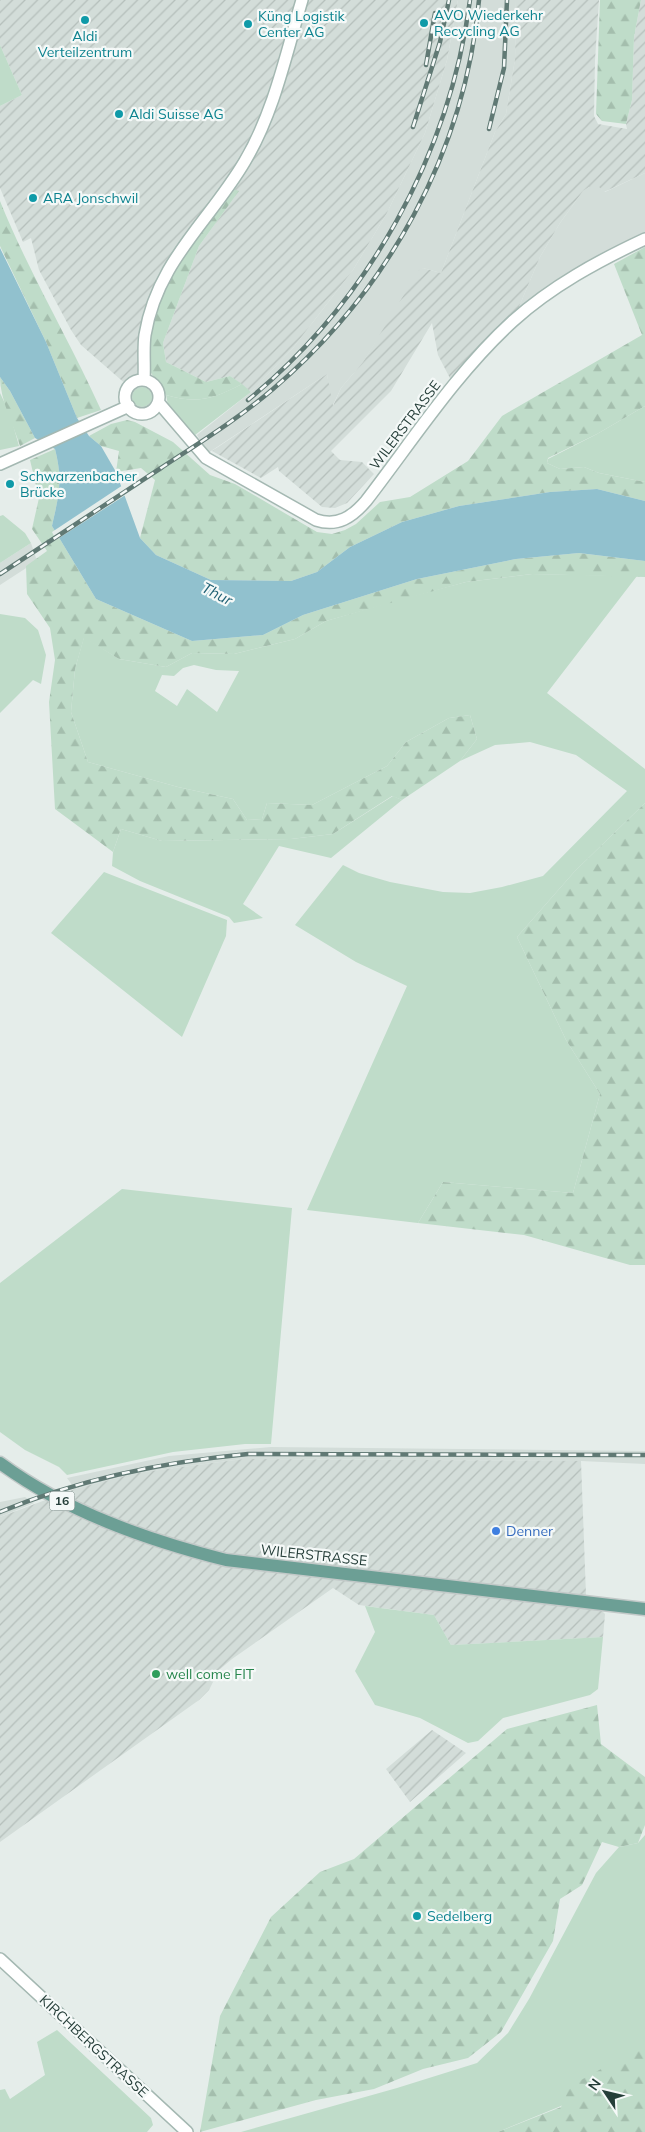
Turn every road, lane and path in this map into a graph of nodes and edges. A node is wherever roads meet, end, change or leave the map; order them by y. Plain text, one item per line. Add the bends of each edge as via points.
1 (302, 0) edge
2 (645, 239) edge
3 (144, 380) junction
4 (160, 403) junction
5 (129, 406) junction
6 (151, 412) junction
7 (182, 431) junction
8 (0, 464) edge
9 (0, 1463) edge
10 (645, 1609) edge
11 (0, 1959) edge
12 (188, 2132) edge

1 - 3 main road via 278,81 245,161 178,252 155,300 145,336
2 - 7 main road, WILERSTRASSE via 564,282 495,338 463,374 366,501 346,519 328,523 316,520 206,458
3 - 4 main road, WILERSTRASSE via 156,388
3 - 5 main road via 136,380 128,386 125,396
4 - 6 main road
4 - 7 main road, WILERSTRASSE
5 - 6 main road, WILERSTRASSE via 140,413
5 - 8 main road
6 - 7 main road, WILERSTRASSE
9 - 10 main road, WILERSTRASSE / 16 via 61,1501 128,1530 226,1560
11 - 12 main road, KIRCHBERGSTRASSE

